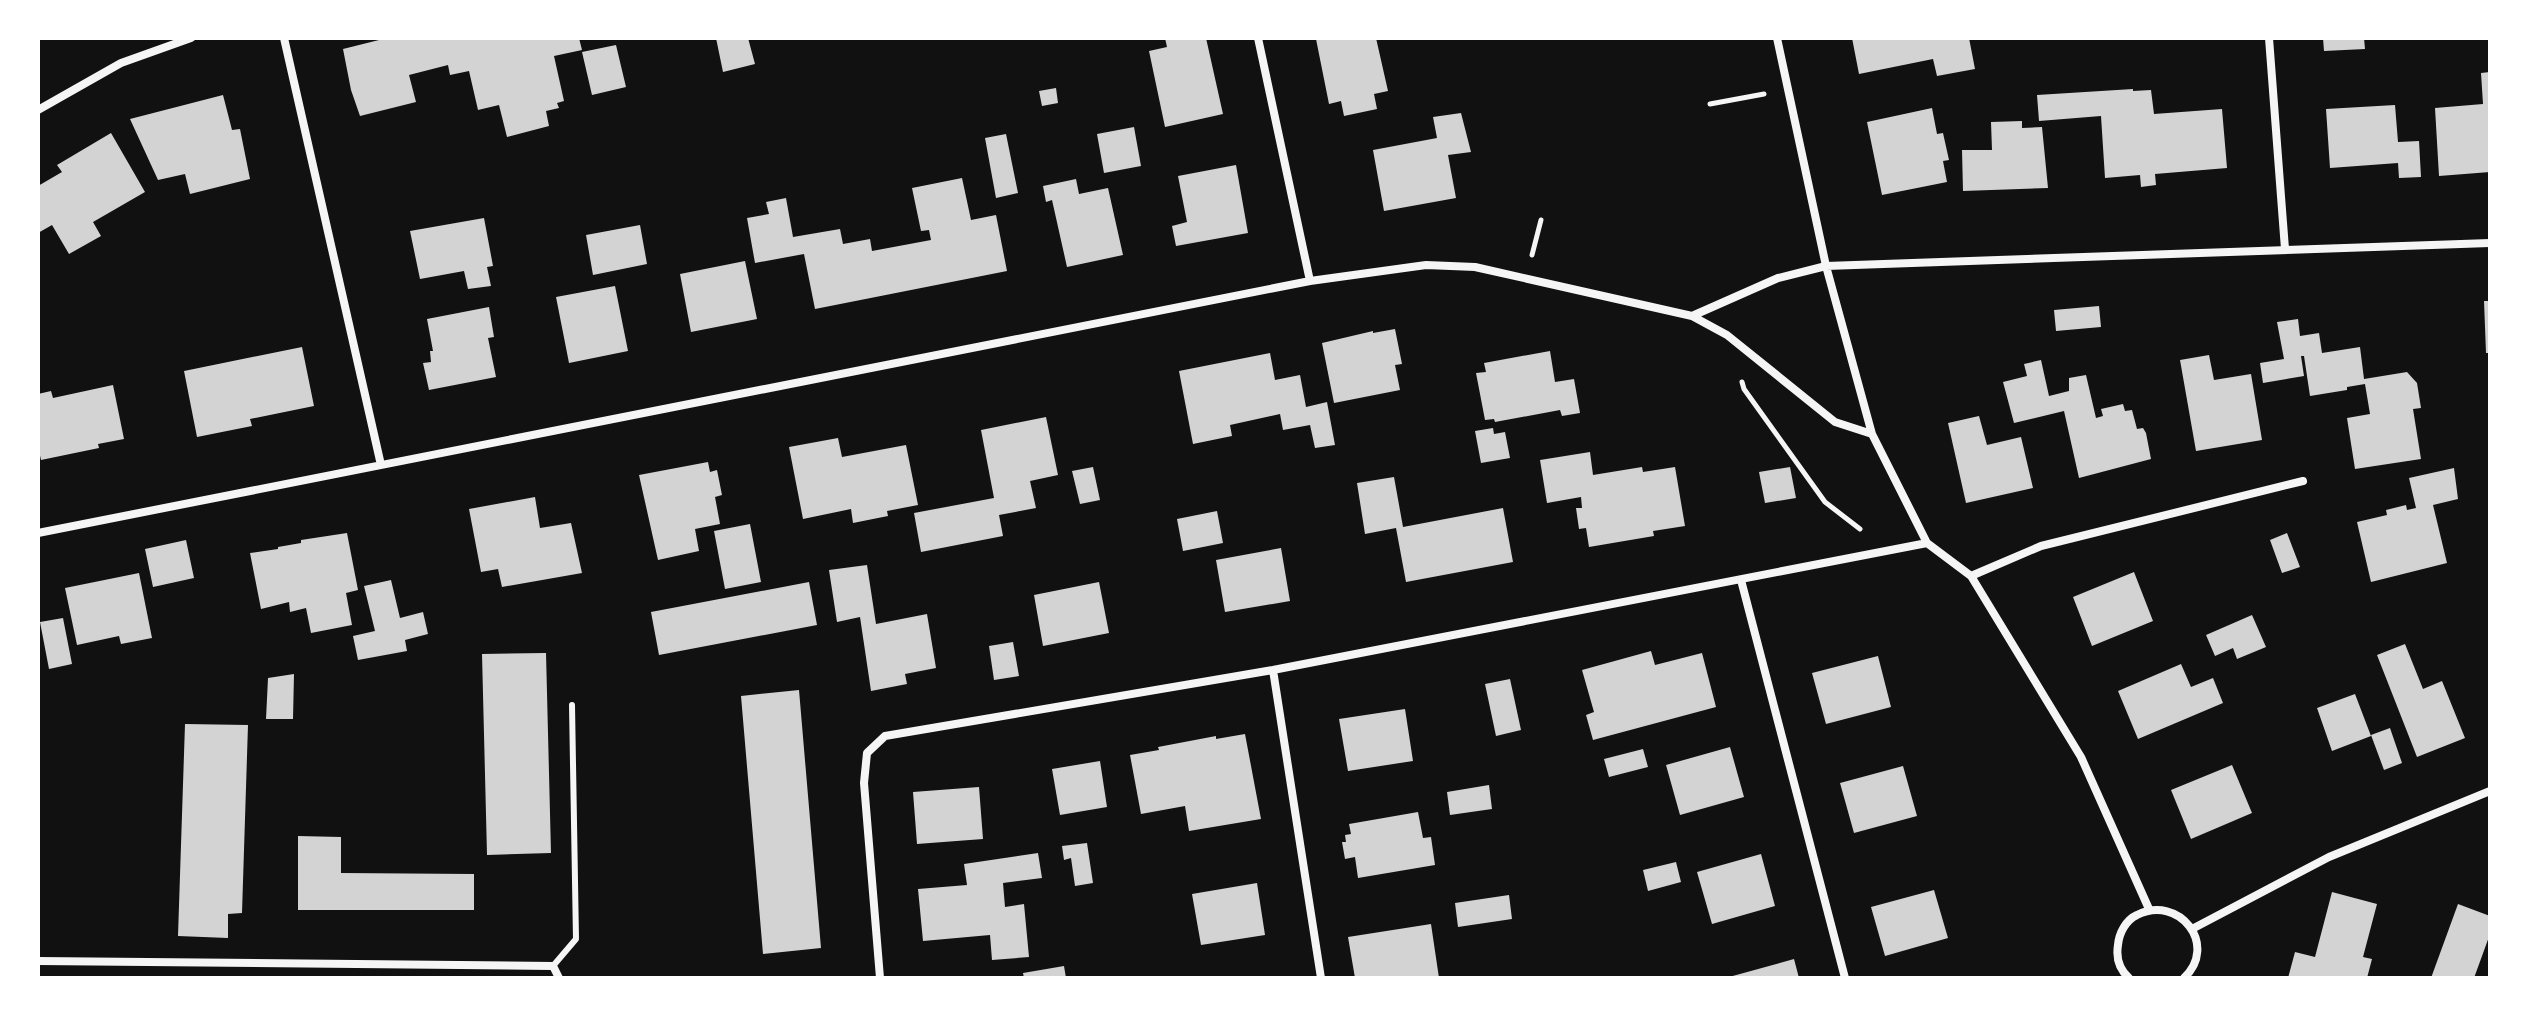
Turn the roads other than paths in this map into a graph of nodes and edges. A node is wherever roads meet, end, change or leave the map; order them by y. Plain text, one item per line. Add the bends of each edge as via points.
1 (191, 38) edge
2 (284, 38) edge
3 (1258, 38) edge
4 (1777, 38) edge
5 (2269, 38) edge
6 (38, 110) edge
7 (2490, 243) edge
8 (2285, 249) junction
9 (1826, 266) junction
10 (1310, 281) junction
11 (1692, 316) junction
12 (1872, 434) junction
13 (381, 465) junction
14 (2303, 481) dead end
15 (38, 533) edge
16 (1927, 543) junction
17 (1971, 576) junction
18 (1741, 580) junction
19 (1273, 670) junction
20 (572, 705) dead end
21 (2490, 791) edge
22 (2149, 909) junction
23 (2192, 929) junction
24 (38, 961) edge
25 (553, 966) junction
26 (2124, 977) edge
27 (559, 978) edge
28 (880, 978) edge
29 (1321, 978) edge
30 (1845, 978) edge
31 (2184, 978) edge

1 - 6 street via 121,63
2 - 13 street
3 - 10 street
4 - 9 street
5 - 8 street
7 - 8 street
8 - 9 street
9 - 11 street via 1778,278
9 - 12 street
10 - 11 street via 1426,265 1475,267
10 - 13 street
11 - 12 street via 1727,335 1835,422
12 - 16 street
13 - 15 street
14 - 17 street via 2041,546
16 - 17 street
16 - 18 street
17 - 22 street via 2081,757
18 - 19 street
18 - 30 street
19 - 28 street via 885,736 867,753 864,783
19 - 29 street
20 - 25 lane via 576,939
21 - 23 street via 2329,857
22 - 23 street via 2166,909
22 - 26 street via 2130,918 2119,935 2116,956
23 - 31 street via 2197,959
24 - 25 street
25 - 27 street

